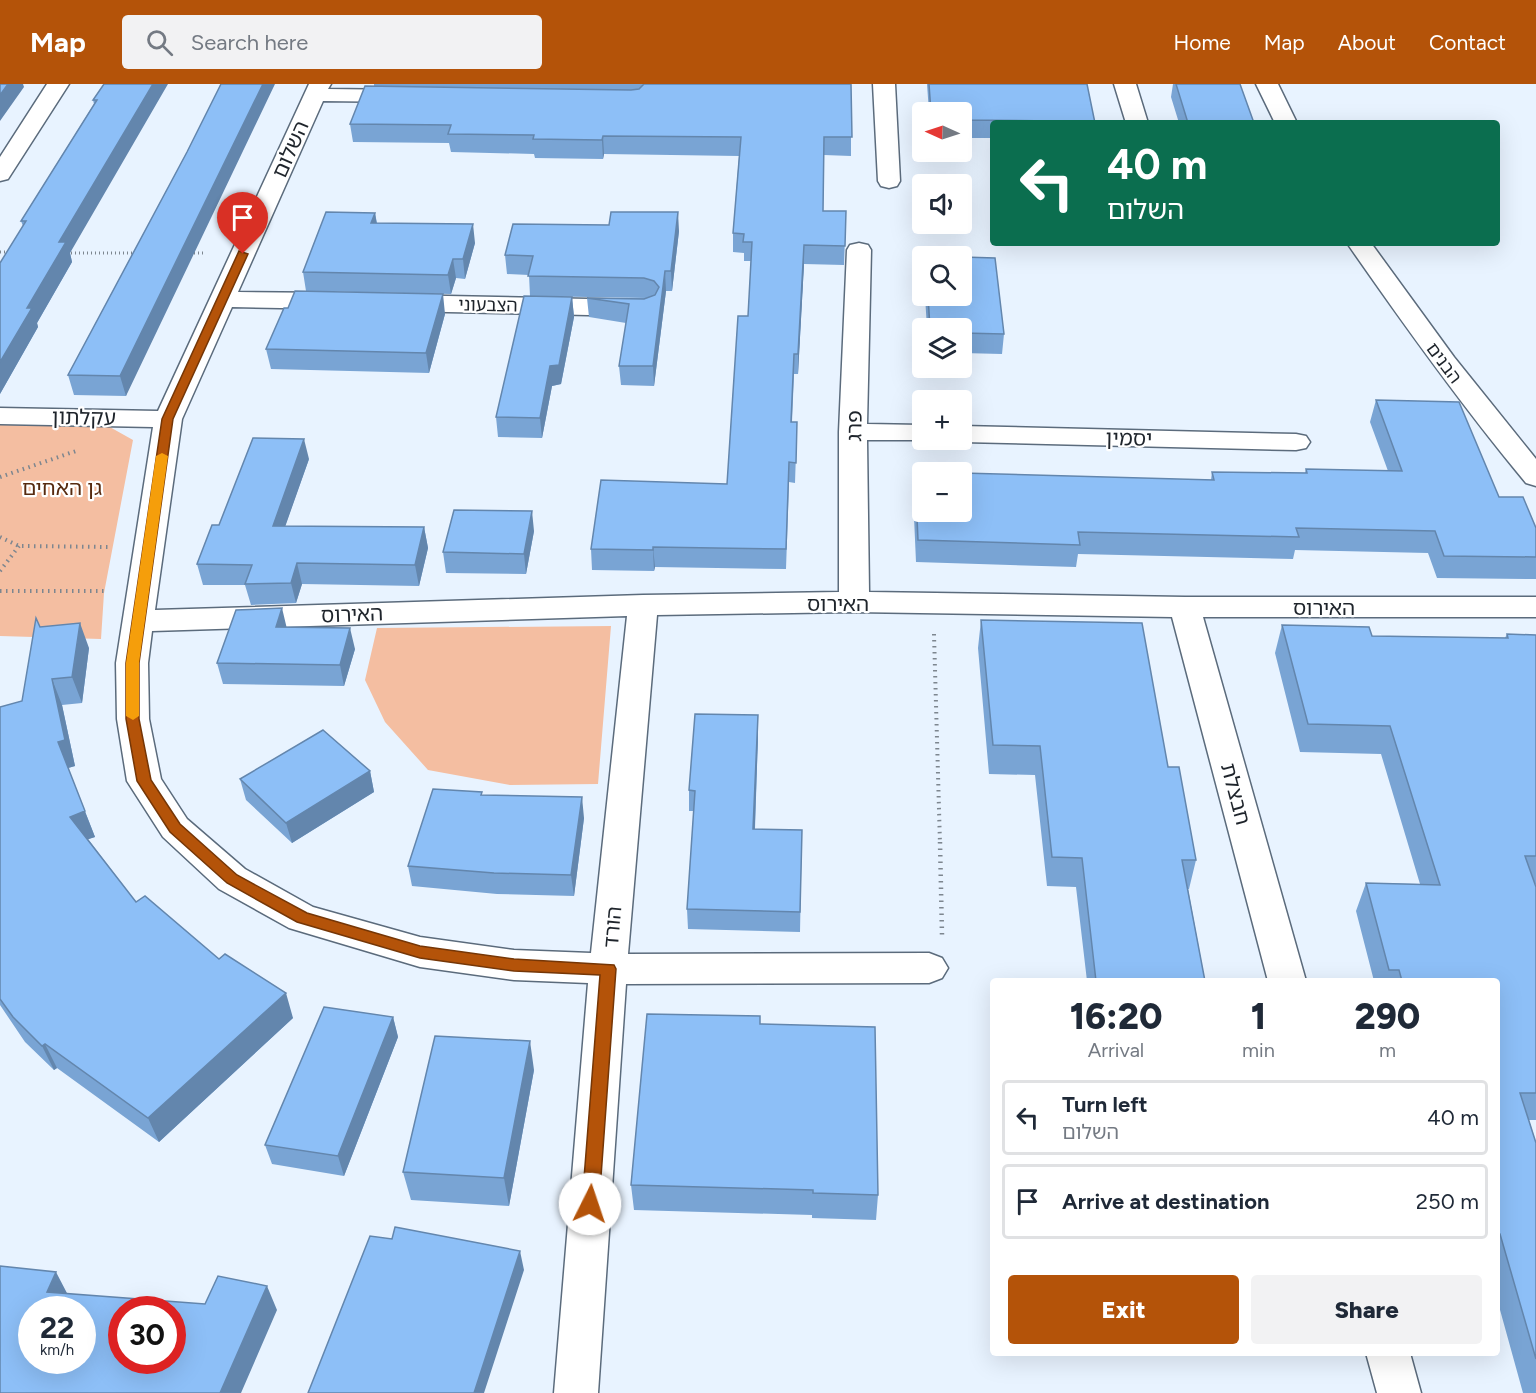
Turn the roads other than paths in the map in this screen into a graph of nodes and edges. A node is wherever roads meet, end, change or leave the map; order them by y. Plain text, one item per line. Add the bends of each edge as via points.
1 (58, 84) edge
2 (884, 84) edge
3 (1125, 84) edge
4 (1267, 84) edge
5 (317, 89) edge
6 (421, 97) edge
7 (1136, 120) edge
8 (1285, 120) edge
9 (0, 174) edge
10 (889, 181) dead end
11 (1361, 246) edge
12 (859, 250) dead end
13 (222, 299) junction
14 (645, 308) edge
15 (0, 416) edge
16 (168, 419) junction
17 (853, 432) junction
18 (912, 434) edge
19 (972, 434) edge
20 (1296, 442) dead end
21 (1536, 477) edge
22 (854, 602) junction
23 (643, 605) junction
24 (1185, 607) junction
25 (1536, 607) edge
26 (139, 621) junction
27 (929, 968) road end
28 (608, 969) junction
29 (1286, 978) edge
30 (1389, 1356) edge
31 (576, 1393) edge
32 (1399, 1393) edge

1 - 9 street
2 - 10 street
3 - 7 street
4 - 8 street
5 - 6 street
5 - 13 street, השלום
11 - 21 street, הבנים via 1483,415
12 - 17 street, פרג
13 - 14 street, הצבעוני
13 - 16 street, השלום
15 - 16 street, עקלתון
16 - 26 street, השלום
17 - 18 street
17 - 22 street, פרג
19 - 20 street, יסמין
22 - 23 street, האירוס
22 - 24 street, האירוס
23 - 26 street, האירוס
23 - 28 street, הורד
24 - 25 street, האירוס
24 - 29 street, חבצלת
26 - 28 street, השלום via 132,663 133,719 144,781 175,828 232,879 302,918 420,952 514,965
27 - 28 street, השלום
28 - 31 street, הורד
30 - 32 street

